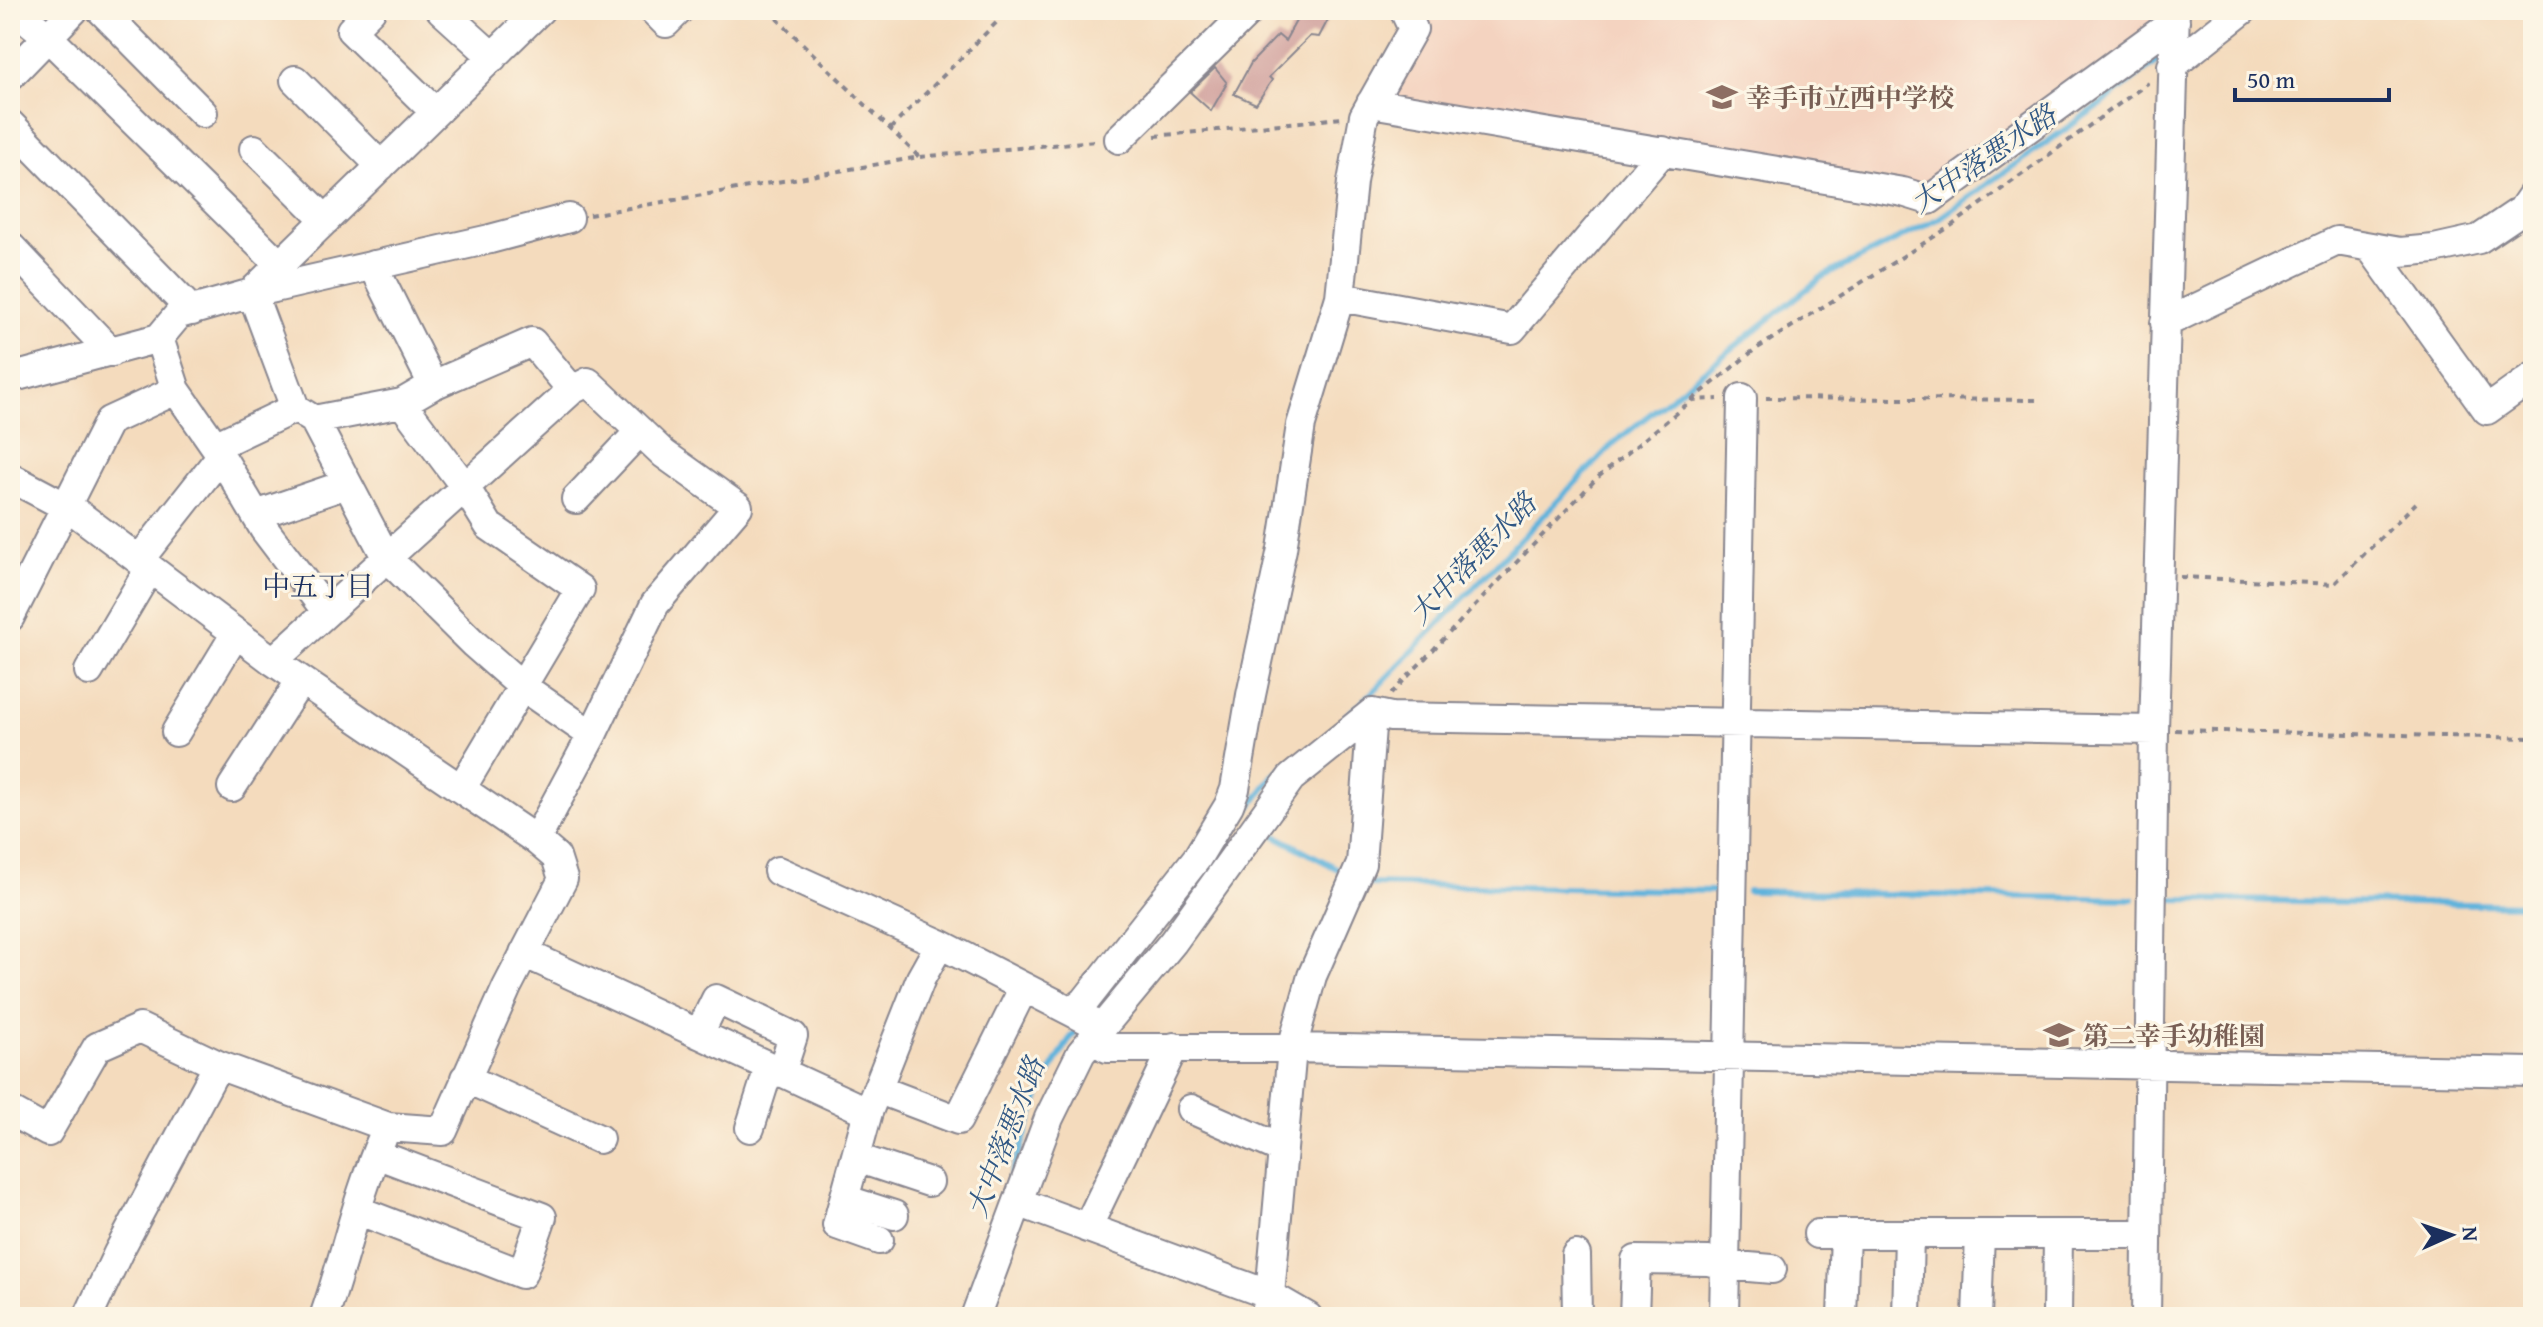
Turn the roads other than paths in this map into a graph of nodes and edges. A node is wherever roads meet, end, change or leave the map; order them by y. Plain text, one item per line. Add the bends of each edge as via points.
1 (15, 10) edge
2 (74, 10) edge
3 (101, 10) edge
4 (371, 10) edge
5 (441, 10) edge
6 (540, 10) edge
7 (653, 10) edge
8 (679, 10) edge
9 (1250, 10) edge
10 (2243, 10) edge
11 (1408, 12) edge
12 (2174, 22) edge
13 (47, 36) junction
14 (493, 57) junction
15 (2172, 66) junction
16 (10, 76) edge
17 (295, 80) dead end
18 (1371, 103) junction
19 (435, 112) junction
20 (203, 113) dead end
21 (10, 124) edge
22 (1119, 139) dead end
23 (254, 149) dead end
24 (1663, 151) junction
25 (381, 166) junction
26 (2532, 199) edge
27 (569, 218) road end
28 (326, 220) junction
29 (10, 246) edge
30 (2370, 247) junction
31 (280, 265) junction
32 (373, 265) junction
33 (252, 293) junction
34 (1340, 297) junction
35 (192, 311) junction
36 (2165, 323) junction
37 (159, 338) junction
38 (111, 352) junction
39 (11, 376) edge
40 (2533, 377) edge
41 (433, 385) junction
42 (176, 390) junction
43 (572, 390) junction
44 (1742, 398) road end
45 (402, 403) junction
46 (304, 414) junction
47 (640, 431) junction
48 (218, 451) junction
49 (10, 477) edge
50 (347, 484) junction
51 (465, 487) junction
52 (576, 499) dead end
53 (67, 507) junction
54 (256, 515) junction
55 (386, 557) junction
56 (145, 564) junction
57 (19, 579) edge
58 (327, 612) junction
59 (10, 617) edge
60 (236, 633) junction
61 (273, 661) junction
62 (89, 671) dead end
63 (301, 680) junction
64 (523, 687) junction
65 (1372, 713) junction
66 (1735, 723) junction
67 (2154, 730) junction
68 (176, 732) dead end
69 (592, 735) junction
70 (232, 787) dead end
71 (461, 789) junction
72 (536, 840) junction
73 (778, 871) dead end
74 (940, 944) junction
75 (524, 953) junction
76 (1024, 987) junction
77 (1087, 1023) junction
78 (699, 1034) junction
79 (1174, 1047) junction
80 (1292, 1048) junction
81 (1728, 1058) junction
82 (218, 1065) junction
83 (2149, 1066) junction
84 (775, 1070) junction
85 (2533, 1072) edge
86 (465, 1078) junction
87 (872, 1100) junction
88 (1191, 1109) dead end
89 (10, 1111) edge
90 (388, 1127) junction
91 (750, 1128) dead end
92 (599, 1139) dead end
93 (1282, 1149) junction
94 (376, 1154) junction
95 (857, 1158) junction
96 (929, 1182) dead end
97 (844, 1199) junction
98 (1018, 1202) junction
99 (357, 1210) junction
100 (894, 1215) dead end
101 (1087, 1228) junction
102 (1909, 1234) junction
103 (1980, 1234) junction
104 (2058, 1234) junction
105 (2147, 1234) junction
106 (879, 1240) dead end
107 (1576, 1255) dead end
108 (1725, 1265) junction
109 (1772, 1269) dead end
110 (1268, 1306) edge
111 (88, 1317) edge
112 (324, 1317) edge
113 (975, 1317) edge
114 (1308, 1317) edge
115 (1577, 1317) edge
116 (1634, 1317) edge
117 (1724, 1317) edge
118 (1842, 1317) edge
119 (1907, 1317) edge
120 (1977, 1317) edge
121 (2057, 1317) edge
122 (2146, 1317) edge

1 - 13 street
2 - 13 street
3 - 20 street
4 - 19 street via 351,30
5 - 14 street
6 - 14 street
7 - 8 street via 666,23
9 - 22 street
10 - 15 street
11 - 18 street via 1413,29
12 - 15 street
12 - 24 street via 1929,200
13 - 16 street
13 - 31 street
14 - 19 street
15 - 36 street
17 - 25 street
18 - 24 street
18 - 34 street via 1352,182
19 - 25 street
21 - 35 street
23 - 28 street
24 - 34 street via 1512,329
25 - 28 street
26 - 30 street via 2479,239 2400,252
27 - 32 street
28 - 31 street
29 - 38 street
30 - 36 street via 2337,241
30 - 40 street via 2487,410
31 - 33 street
32 - 33 street
32 - 41 street
33 - 35 street
33 - 46 street
34 - 77 street via 1301,425 1235,789 1197,858 1085,1001
35 - 37 street via 179,314
36 - 67 street
37 - 38 street
37 - 42 street
38 - 39 street
41 - 43 street via 532,342
41 - 45 street
42 - 48 street
42 - 53 street via 109,421
43 - 47 street via 588,382
43 - 51 street
44 - 66 street
45 - 46 street
45 - 51 street
46 - 48 street
46 - 50 street
47 - 52 street
47 - 69 street via 738,507 655,604
48 - 54 street
48 - 56 street
49 - 53 street
50 - 54 street
50 - 55 street
51 - 55 street
51 - 64 street via 489,526 580,589
53 - 56 street
53 - 57 street
54 - 58 street
55 - 58 street
55 - 64 street
56 - 60 street
56 - 62 street
57 - 59 street
58 - 61 street
60 - 61 street
60 - 68 street
61 - 63 street
63 - 70 street
63 - 71 street
64 - 69 street
64 - 71 street
65 - 66 street
65 - 77 street via 1291,778 1173,942
65 - 80 street via 1361,864 1312,976
66 - 67 street
66 - 81 street
67 - 83 street
69 - 72 street
71 - 72 street
72 - 75 street via 556,857 563,879
73 - 74 street
74 - 76 street
74 - 87 street
75 - 78 street
75 - 86 street
76 - 77 street
76 - 87 street via 958,1120
77 - 79 street via 1107,1048
77 - 98 street via 1081,1053 1049,1118
78 - 84 street
78 - 84 street via 716,999 793,1036
79 - 80 street
79 - 101 street
80 - 81 street
80 - 93 street
81 - 83 street
81 - 108 street
82 - 89 street via 140,1028 97,1047 48,1132
82 - 90 street
82 - 111 street
83 - 85 street
83 - 105 street
84 - 87 street
84 - 91 street
86 - 90 street via 443,1131
86 - 92 street
87 - 95 street
88 - 93 street
90 - 94 street
93 - 110 street
94 - 99 street
94 - 99 street via 542,1217 522,1274
95 - 96 street
95 - 97 street
97 - 100 street
97 - 106 street via 837,1225
98 - 101 street
98 - 113 street
99 - 112 street
101 - 110 street
102 - 103 street
102 - 118 street via 1831,1234
102 - 119 street
103 - 104 street
103 - 120 street
104 - 105 street
104 - 121 street
105 - 122 street
107 - 115 street
108 - 109 street
108 - 116 street via 1636,1260
108 - 117 street
110 - 114 street

